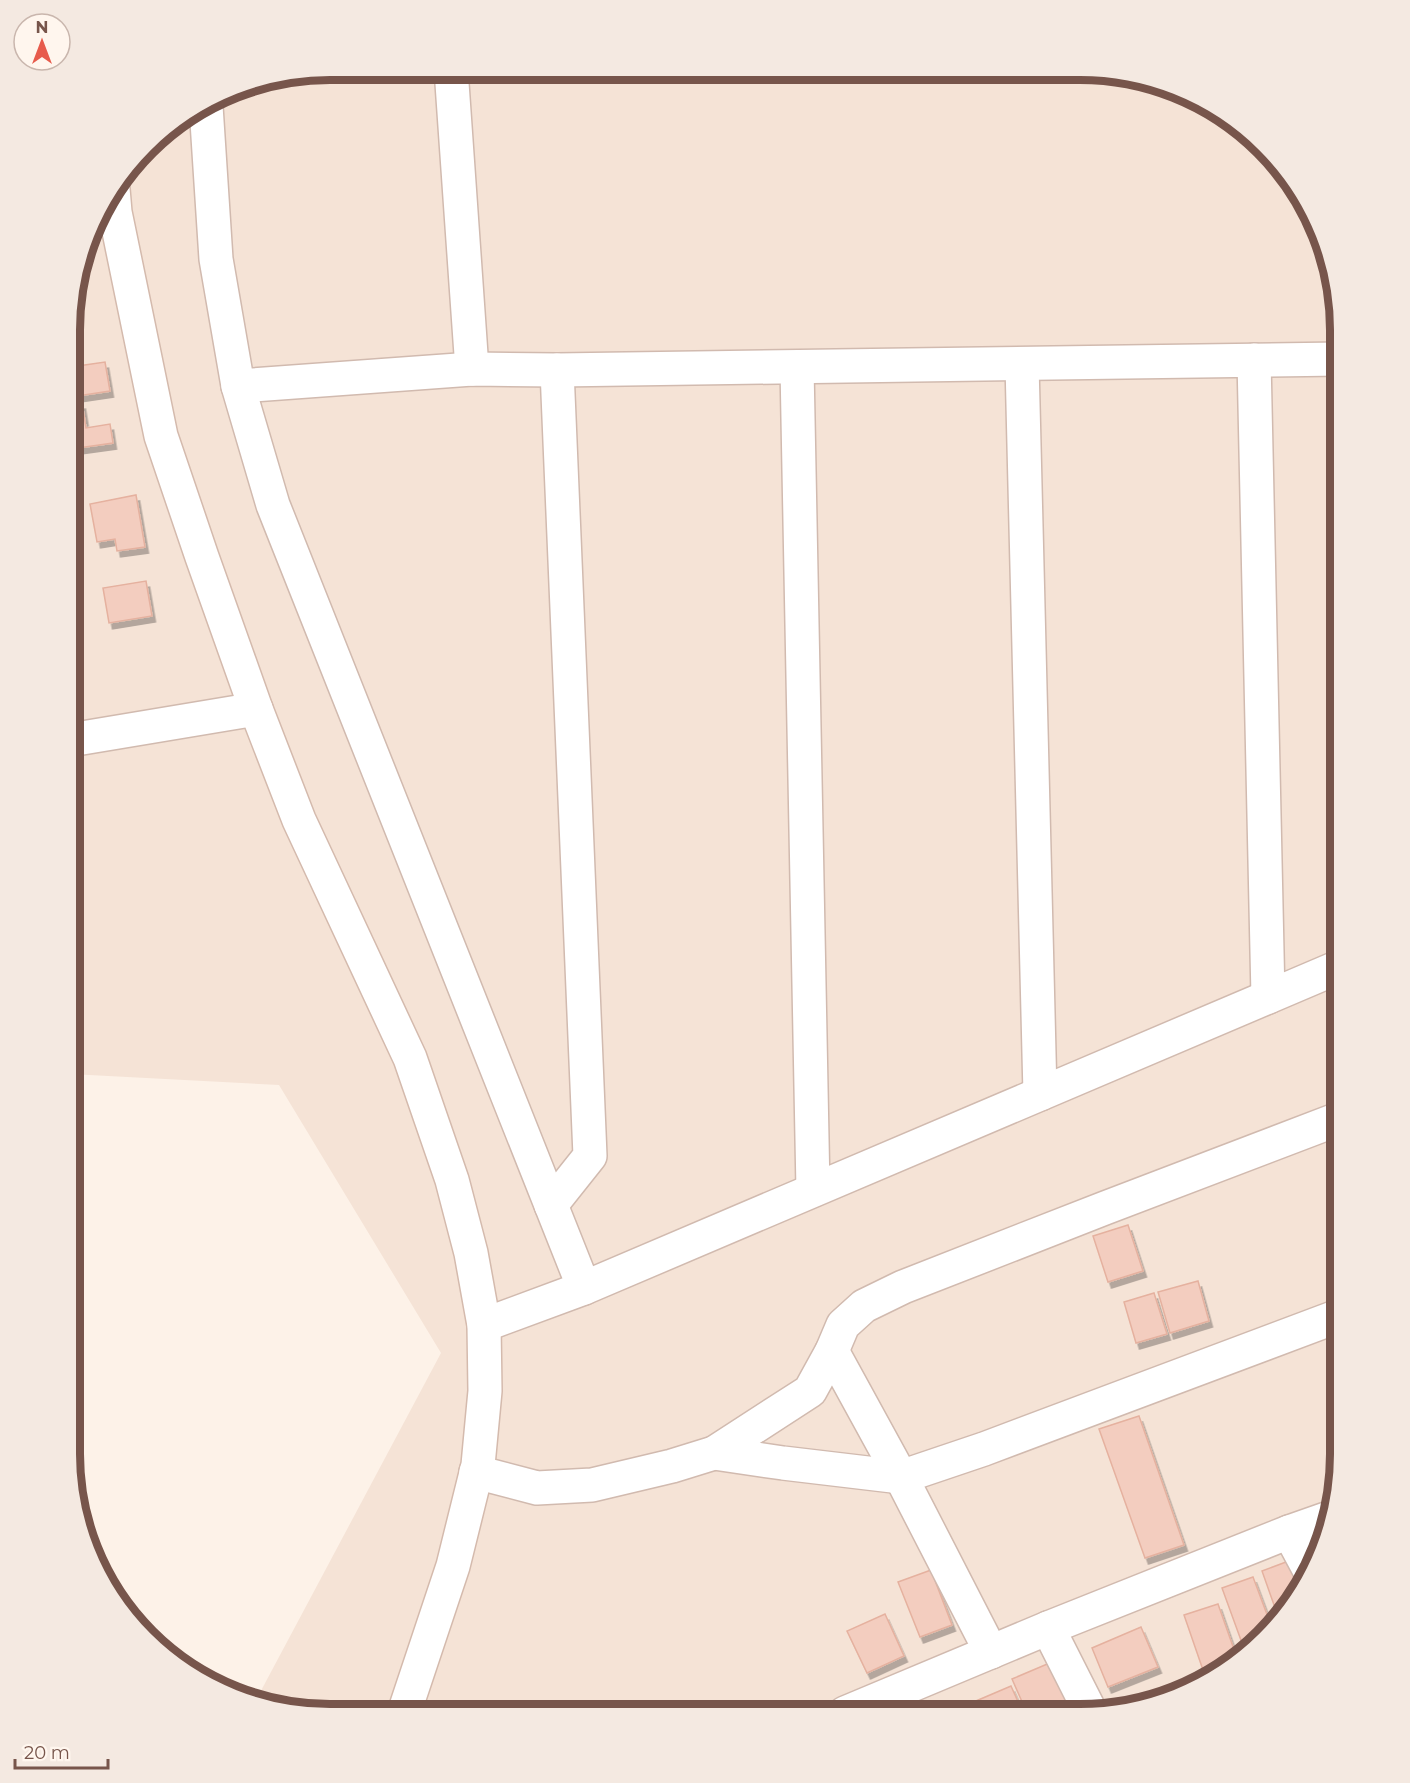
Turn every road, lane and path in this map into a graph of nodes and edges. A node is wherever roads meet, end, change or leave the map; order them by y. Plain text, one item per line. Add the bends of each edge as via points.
1 (452, 80) edge
2 (206, 112) edge
3 (109, 212) edge
4 (1330, 359) edge
5 (1254, 360) junction
6 (1022, 363) junction
7 (797, 367) junction
8 (472, 369) junction
9 (557, 370) junction
10 (238, 386) junction
11 (256, 710) junction
12 (80, 738) edge
13 (1330, 971) edge
14 (1268, 997) junction
15 (1040, 1094) junction
16 (1330, 1122) edge
17 (813, 1190) junction
18 (551, 1205) junction
19 (584, 1288) junction
20 (1330, 1319) edge
21 (484, 1325) junction
22 (832, 1351) junction
23 (714, 1453) junction
24 (476, 1472) junction
25 (901, 1477) junction
26 (1321, 1521) edge
27 (1289, 1532) junction
28 (1306, 1563) edge
29 (1048, 1628) junction
30 (991, 1652) junction
31 (411, 1704) edge
32 (867, 1704) edge
33 (1086, 1704) edge

1 - 8 street
2 - 10 street via 216,259
3 - 11 street via 161,436
4 - 5 street
5 - 6 street
5 - 14 street
6 - 7 street
6 - 15 street
7 - 9 street
7 - 17 street
8 - 9 street
8 - 10 street
9 - 18 street via 590,1156
10 - 18 street via 273,505
11 - 12 street
11 - 21 street via 299,820 410,1058 452,1180
13 - 14 street
14 - 15 street
15 - 17 street
16 - 22 street via 903,1287 864,1306 843,1325
17 - 19 street
18 - 19 street
19 - 21 street
20 - 25 street
21 - 24 street via 485,1390
22 - 23 street via 810,1390
22 - 25 street
23 - 24 street via 592,1485 537,1488
23 - 25 street
24 - 31 street via 453,1566
25 - 30 street
26 - 27 street
27 - 28 street
27 - 29 street
29 - 30 street
29 - 33 street
30 - 32 street

